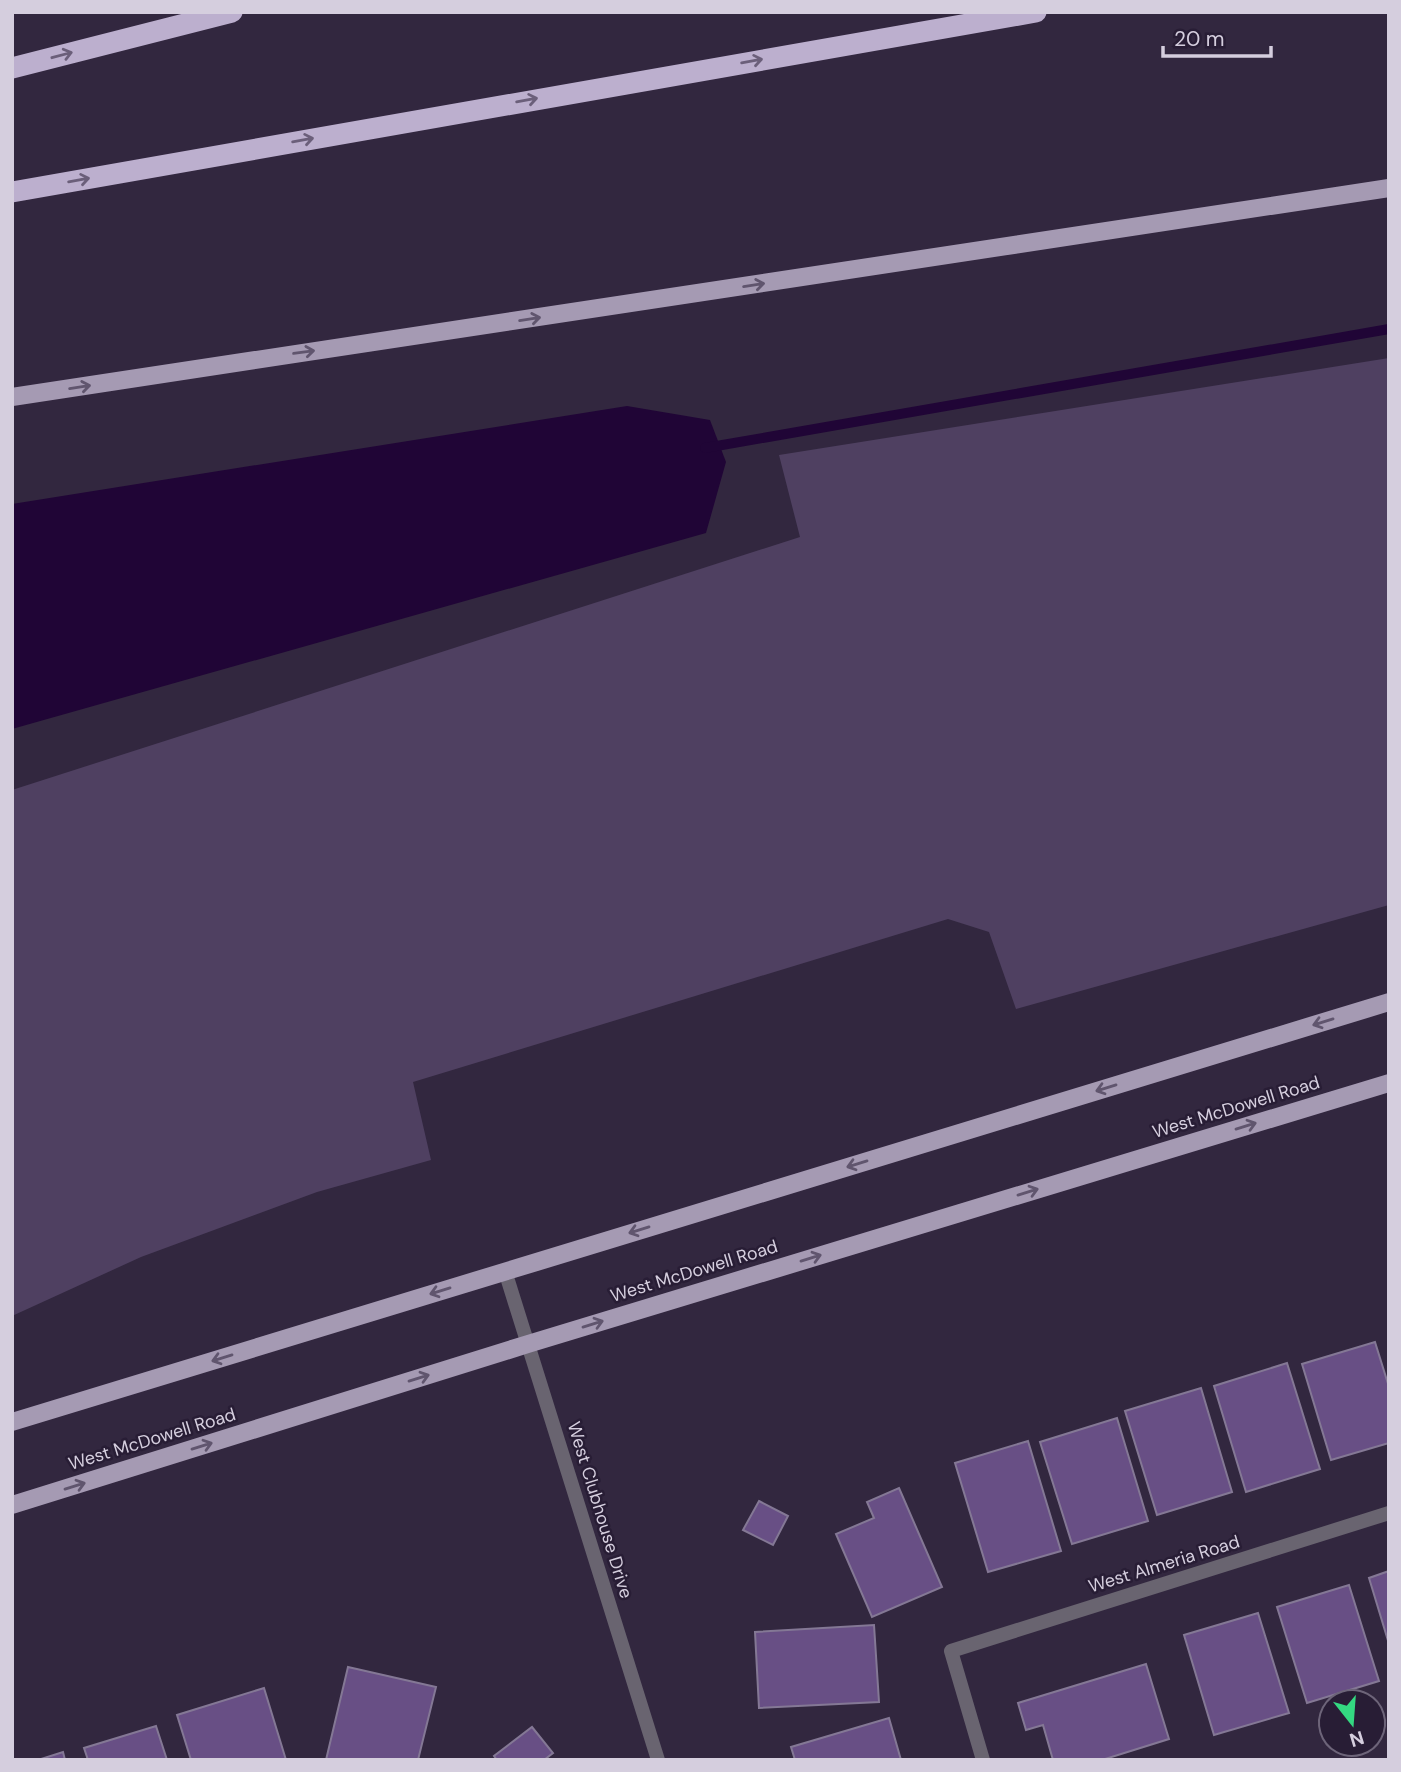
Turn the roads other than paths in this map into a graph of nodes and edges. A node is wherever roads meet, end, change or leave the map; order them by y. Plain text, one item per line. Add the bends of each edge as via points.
1 (232, 12) edge
2 (1036, 12) edge
3 (12, 68) edge
4 (1389, 188) edge
5 (12, 192) edge
6 (12, 397) edge
7 (1389, 1002) edge
8 (1389, 1083) edge
9 (505, 1271) junction
10 (527, 1343) junction
11 (12, 1422) edge
12 (12, 1505) edge
13 (1389, 1513) edge
14 (658, 1760) edge
15 (983, 1760) edge

3 -> 1 highway
5 -> 2 highway
6 -> 4 main road
7 -> 9 main road
10 -> 8 main road, West McDowell Road
9 - 10 street, West Clubhouse Drive
9 -> 11 main road
12 -> 10 main road, West McDowell Road
10 - 14 street, West Clubhouse Drive
13 - 15 street, West Almeria Road via 951,1651

